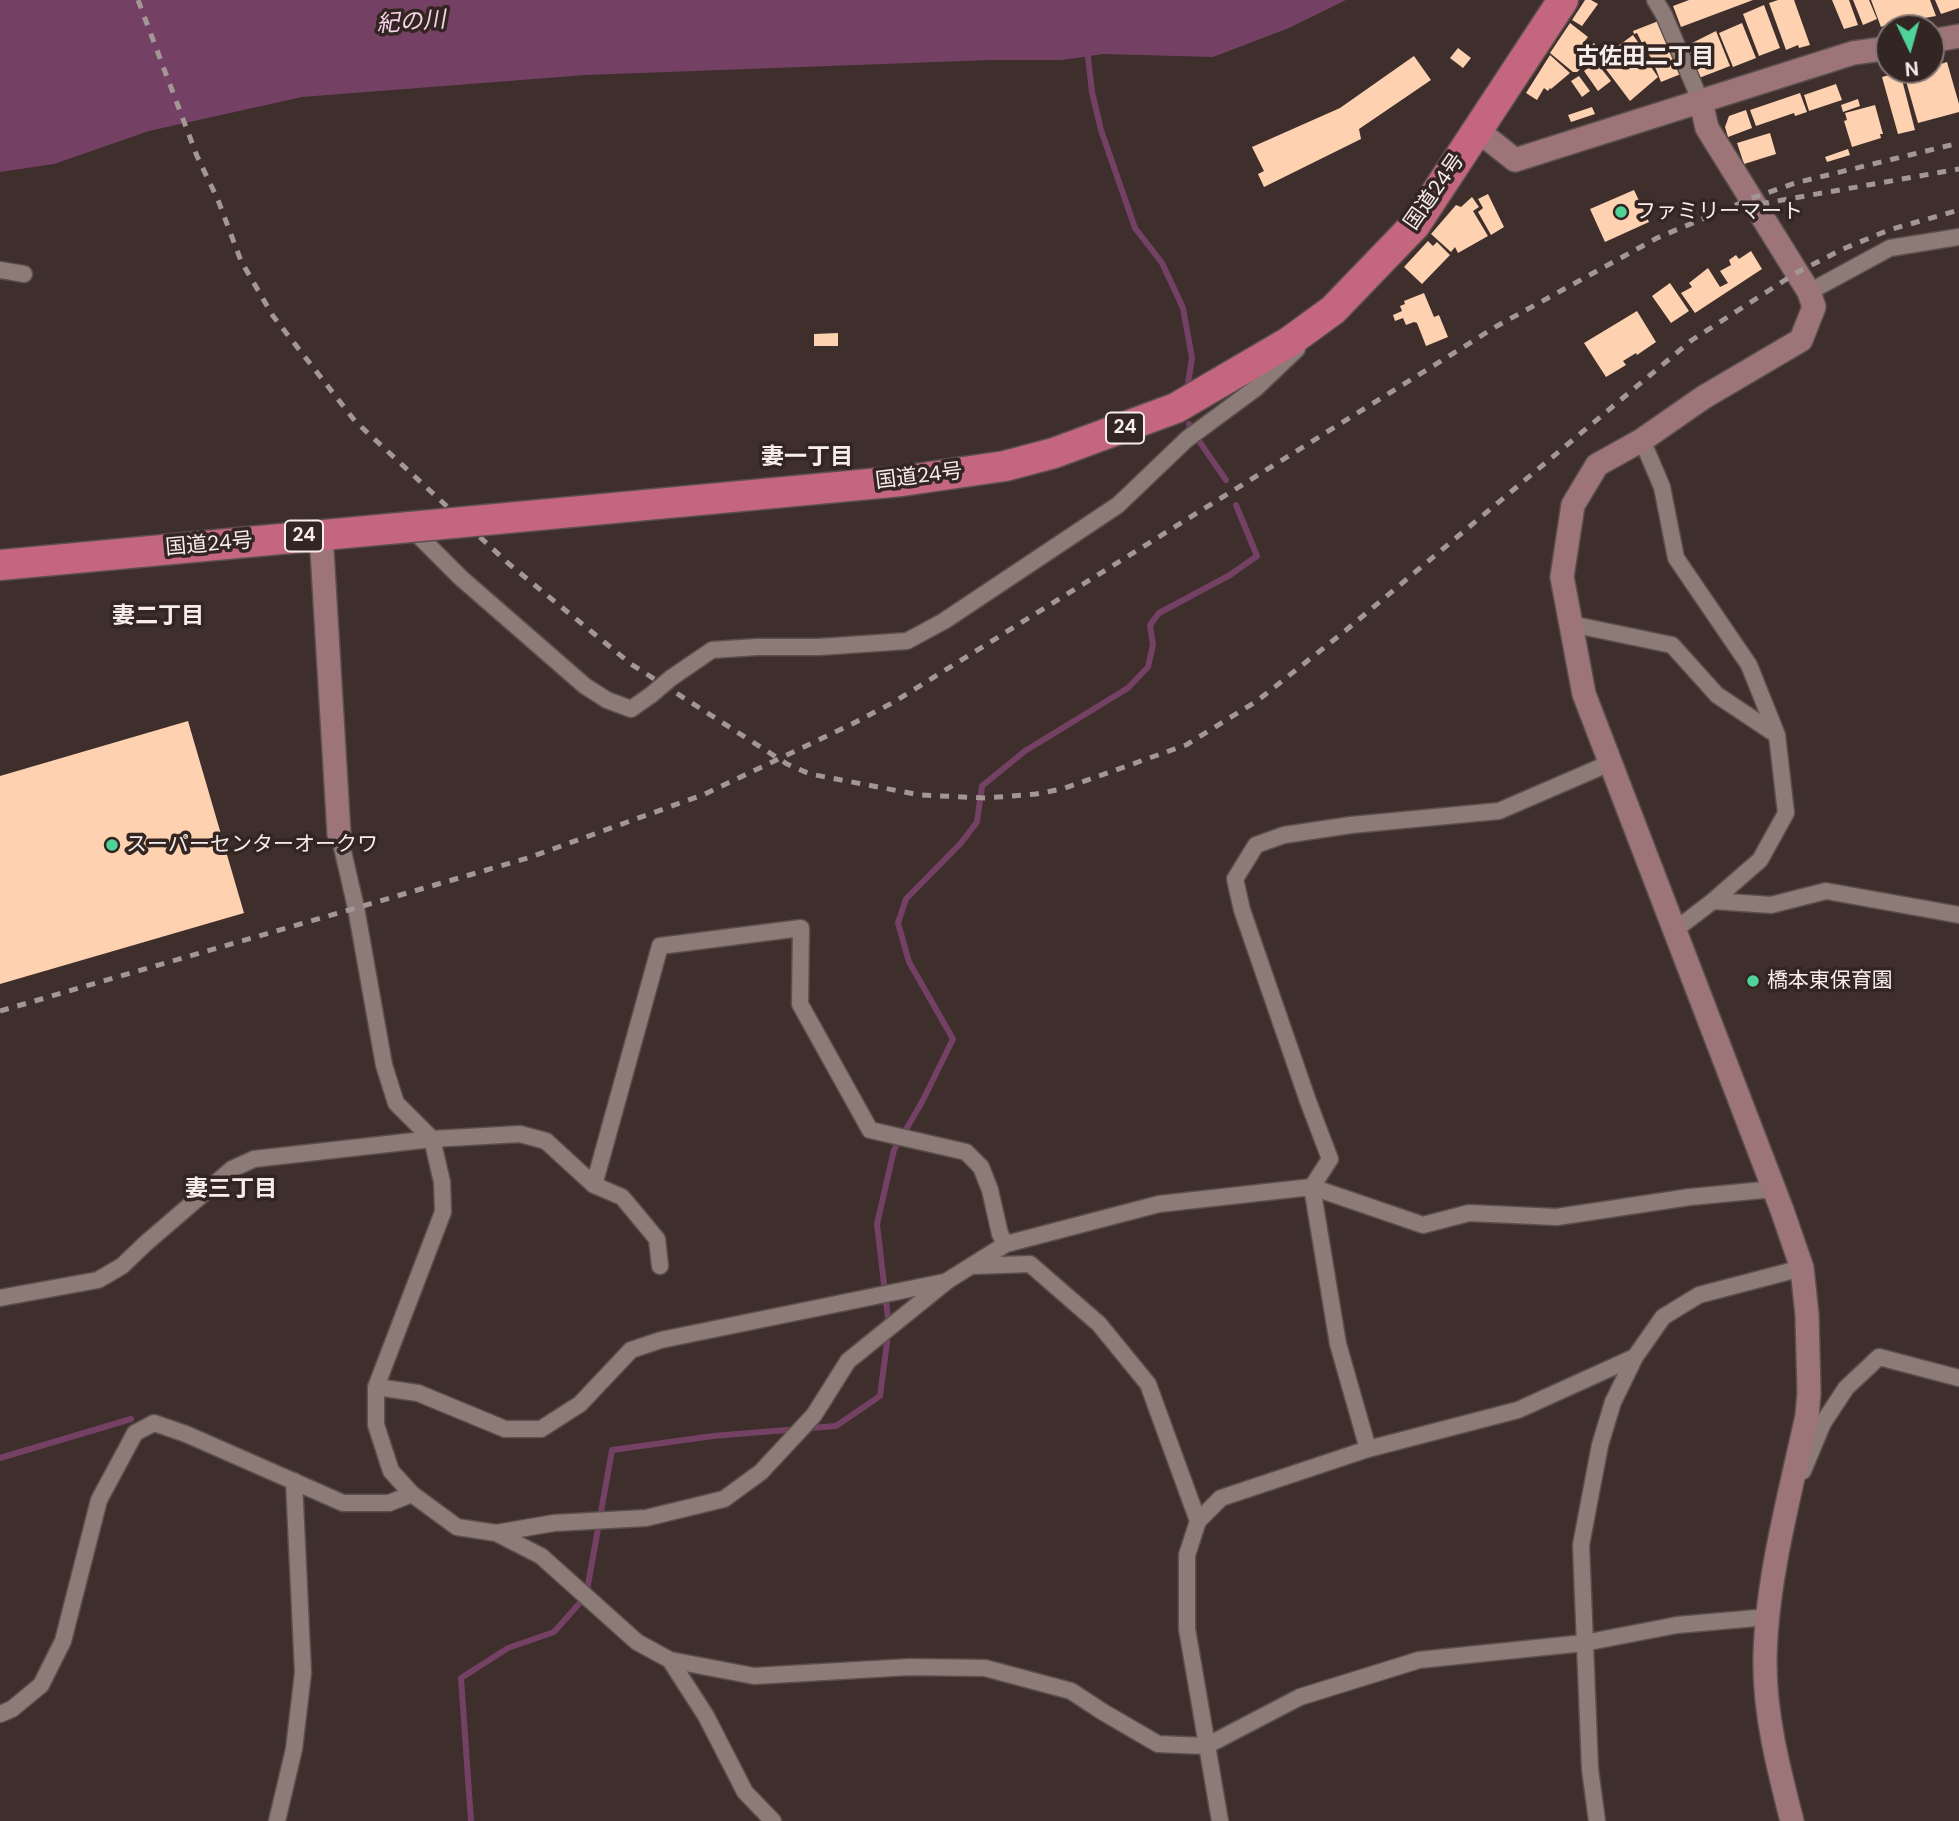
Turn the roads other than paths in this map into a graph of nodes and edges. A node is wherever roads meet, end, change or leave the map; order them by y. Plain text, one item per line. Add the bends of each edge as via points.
1 (1563, 0) edge
2 (1655, 0) edge
3 (1875, 50) edge
4 (1701, 102) junction
5 (1477, 130) junction
6 (1959, 237) edge
7 (0, 271) edge
8 (24, 274) dead end
9 (1809, 292) junction
10 (1317, 321) junction
11 (1642, 440) junction
12 (410, 527) junction
13 (321, 534) junction
14 (0, 565) edge
15 (1571, 624) junction
16 (1777, 735) junction
17 (1610, 762) junction
18 (339, 834) joint
19 (1713, 901) junction
20 (1959, 915) edge
21 (1675, 930) junction
22 (432, 1139) junction
23 (594, 1185) junction
24 (1312, 1187) junction
25 (1774, 1189) junction
26 (1006, 1244) junction
27 (660, 1266) dead end
28 (970, 1266) junction
29 (1802, 1268) junction
30 (947, 1281) junction
31 (0, 1298) edge
32 (1635, 1357) junction
33 (1959, 1378) edge
34 (376, 1387) junction
35 (1368, 1449) junction
36 (294, 1481) junction
37 (412, 1494) junction
38 (1788, 1502) junction
39 (1198, 1521) junction
40 (496, 1532) junction
41 (1768, 1617) junction
42 (1584, 1643) junction
43 (670, 1660) junction
44 (0, 1714) edge
45 (1206, 1746) junction
46 (277, 1821) edge
47 (773, 1821) edge
48 (1220, 1821) edge
49 (1597, 1821) edge
50 (1792, 1821) edge

1 - 5 highway, 国道24号 / 24
2 - 4 street
3 - 4 street
4 - 5 street via 1515,160
4 - 9 street via 1707,128
5 - 10 highway, 国道24号 / 24 via 1415,225 1351,293
6 - 9 street via 1890,248
7 - 8 street
9 - 11 street via 1814,307 1801,340
10 - 12 highway, 国道24号 / 24, bridge via 1176,408 1005,466 902,481
10 - 12 street, bridge via 1299,346 1256,388 1187,439 1118,505 944,621 907,640 712,650 631,709 585,686
11 - 15 street via 1597,465 1573,505 1562,577
11 - 16 street via 1662,486 1675,558 1749,665
12 - 13 highway, 国道24号 / 24
13 - 14 highway, 国道24号 / 24
13 - 18 street
15 - 16 street via 1672,645 1717,695
15 - 17 street via 1584,694
16 - 19 street via 1786,813 1760,860
17 - 21 street
17 - 24 street via 1499,811 1351,825 1284,835 1256,845 1235,880 1330,1159
18 - 22 street via 384,1065 396,1103
19 - 20 street via 1771,905 1826,891
19 - 21 street
21 - 25 street
22 - 23 street via 533,1137 546,1141
22 - 31 street via 254,1159 232,1169 122,1266 98,1280
22 - 34 street via 443,1212
23 - 26 street via 660,946 801,928 800,1004 870,1130 966,1152 981,1167
23 - 27 street via 622,1197 657,1239
24 - 25 street via 1423,1225 1469,1213 1557,1217
24 - 26 street via 1159,1204
24 - 35 street via 1338,1344
25 - 29 street
26 - 28 street
28 - 30 street
28 - 39 street via 1030,1264 1099,1324 1148,1384
29 - 32 street via 1699,1295 1663,1317
29 - 38 street via 1809,1393
30 - 34 street via 631,1350 580,1404 541,1429 505,1429 418,1393
30 - 40 street via 848,1361 814,1415 761,1472 724,1499 646,1518 554,1522
32 - 35 street via 1518,1410
32 - 42 street via 1613,1402 1581,1545
33 - 38 street via 1879,1357 1846,1388 1823,1423
34 - 37 street via 376,1425 391,1471
35 - 39 street via 1221,1498
36 - 37 street via 344,1503 389,1503
36 - 44 street via 154,1423 135,1433 99,1500 63,1641 41,1685
36 - 46 street via 303,1673 294,1749
37 - 40 street via 457,1527
38 - 41 street
39 - 45 street via 1187,1555 1187,1629
40 - 43 street via 541,1556 637,1642
41 - 42 street via 1676,1625
41 - 50 street via 1765,1665 1774,1753
42 - 45 street via 1419,1660 1300,1697
42 - 49 street
43 - 45 street via 754,1676 910,1667 985,1668 1071,1691 1158,1744
43 - 47 street via 706,1716 745,1792
45 - 48 street

